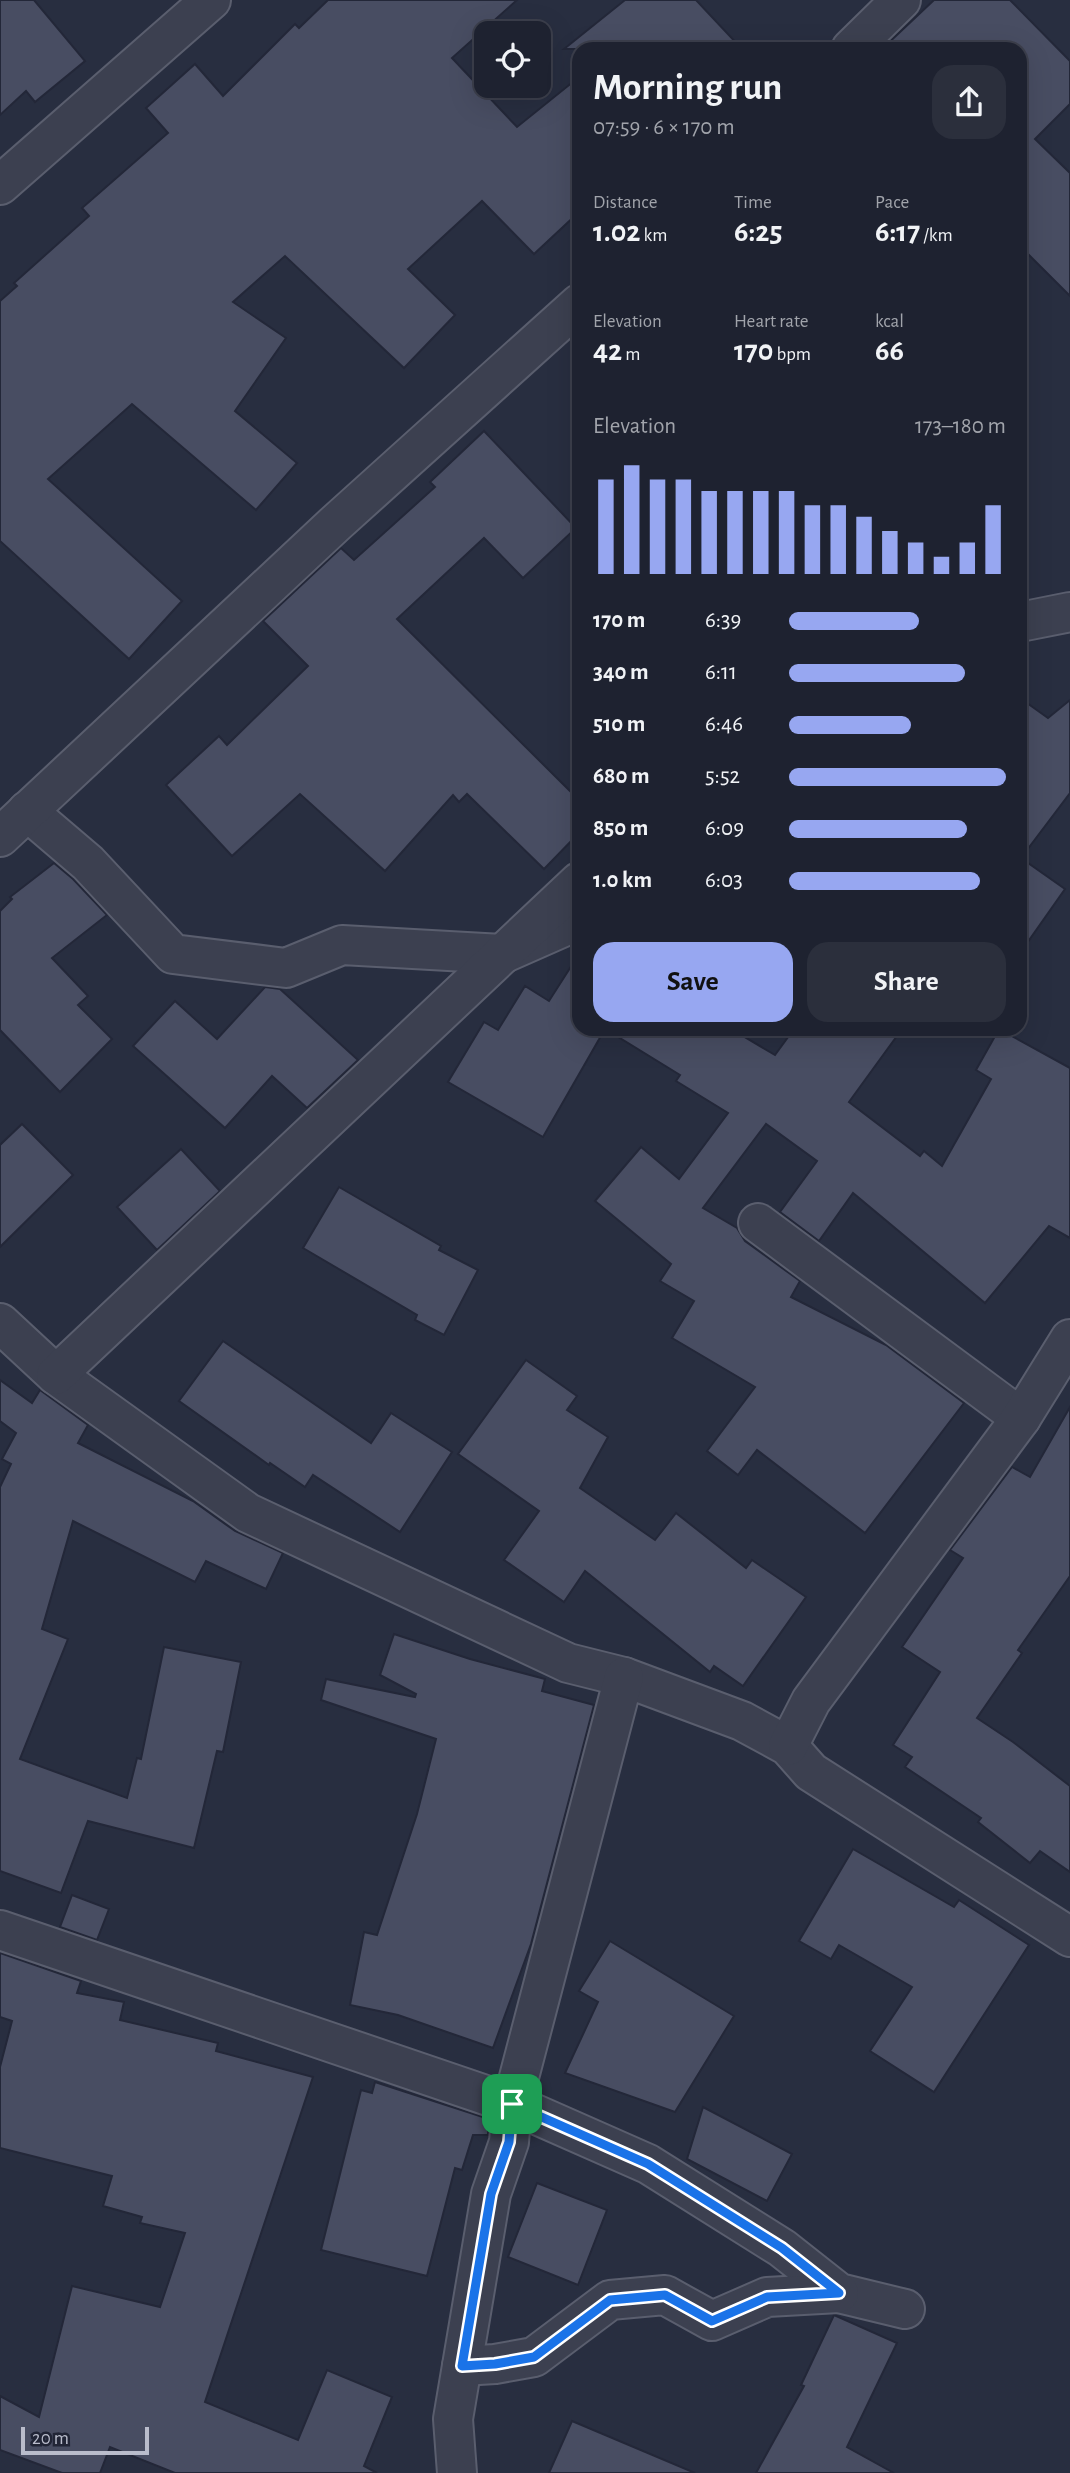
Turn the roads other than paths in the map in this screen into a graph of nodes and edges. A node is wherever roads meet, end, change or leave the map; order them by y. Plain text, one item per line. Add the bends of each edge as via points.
1 (211, 0) edge
2 (901, 0) edge
3 (859, 42) edge
4 (0, 185) edge
5 (572, 310) edge
6 (1070, 612) edge
7 (1027, 621) edge
8 (27, 811) junction
9 (0, 837) edge
10 (572, 889) edge
11 (572, 923) edge
12 (502, 954) junction
13 (758, 1223) dead end
14 (0, 1323) edge
15 (1070, 1339) edge
16 (55, 1375) junction
17 (1021, 1418) junction
18 (624, 1676) junction
19 (788, 1746) junction
20 (0, 1930) edge
21 (1070, 1937) edge
22 (512, 2104) junction
23 (839, 2293) junction
24 (905, 2309) dead end
25 (462, 2366) junction
26 (457, 2473) edge

1 - 4 street
2 - 3 street
5 - 8 street
6 - 7 street
8 - 9 street
8 - 12 street via 89,863 173,954 286,968 342,945
10 - 12 street
11 - 12 street
12 - 16 street
13 - 17 street
14 - 16 street
15 - 17 street
16 - 18 street via 248,1513 568,1662
17 - 19 street via 811,1701
18 - 19 street via 743,1721
18 - 22 street
19 - 21 street via 811,1772
20 - 22 street
22 - 23 street via 648,2164 782,2248
22 - 25 street via 509,2142 491,2194
23 - 24 street
23 - 25 street via 767,2297 712,2321 665,2295 610,2300 534,2357
25 - 26 street via 453,2419

